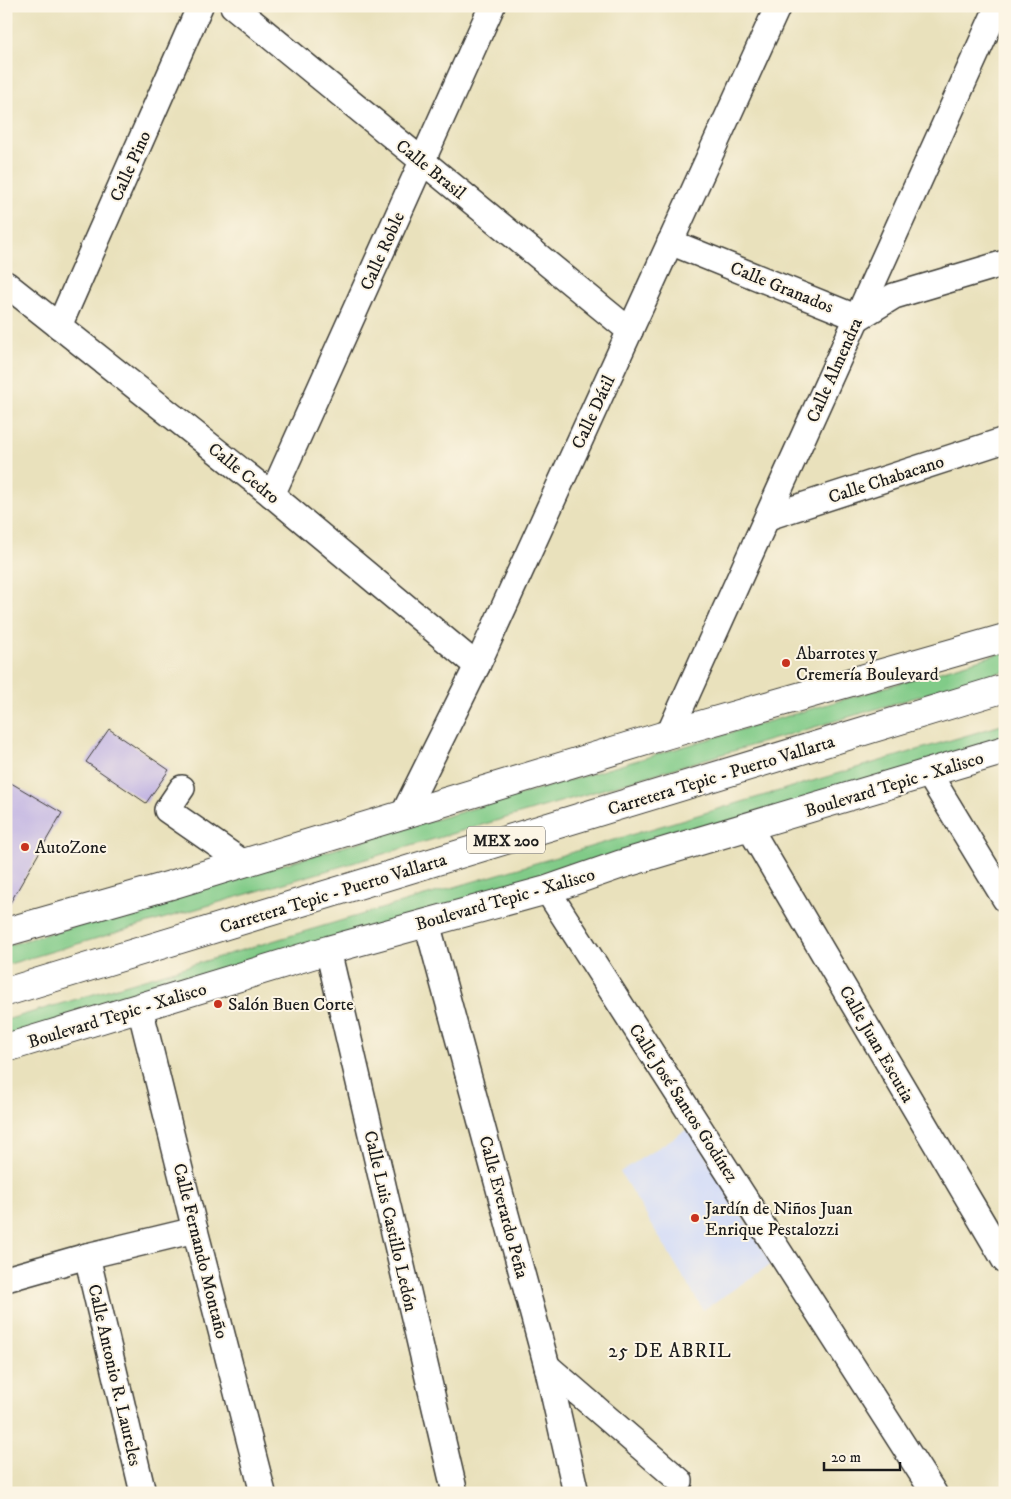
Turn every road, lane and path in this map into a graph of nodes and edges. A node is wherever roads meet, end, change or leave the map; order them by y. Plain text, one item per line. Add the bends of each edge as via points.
1 (200, 6) edge
2 (233, 6) edge
3 (492, 6) edge
4 (778, 6) edge
5 (998, 6) edge
6 (422, 161) junction
7 (670, 242) junction
8 (1005, 263) edge
9 (6, 284) edge
10 (858, 318) junction
11 (59, 326) junction
12 (630, 331) junction
13 (1005, 440) edge
14 (272, 495) junction
15 (768, 517) junction
16 (1005, 638) edge
17 (477, 666) junction
18 (1005, 688) edge
19 (669, 734) junction
20 (1005, 750) edge
21 (929, 774) junction
22 (182, 788) dead end
23 (403, 815) junction
24 (749, 827) junction
25 (242, 862) junction
26 (547, 890) junction
27 (1005, 899) edge
28 (426, 922) junction
29 (6, 932) edge
30 (328, 950) junction
31 (6, 992) edge
32 (140, 1008) junction
33 (6, 1048) edge
34 (195, 1230) junction
35 (87, 1256) junction
36 (1005, 1261) edge
37 (6, 1279) edge
38 (547, 1366) junction
39 (680, 1481) dead end
40 (143, 1493) edge
41 (263, 1493) edge
42 (456, 1493) edge
43 (576, 1493) edge
44 (934, 1493) edge

1 - 11 street, Calle Pino
2 - 6 street, Calle Brasil
3 - 6 street, Calle Roble
4 - 7 street, Calle Dátil
5 - 10 street, Calle Almendra
6 - 12 street, Calle Brasil
6 - 14 street, Calle Roble
7 - 10 street, Calle Granados
7 - 12 street, Calle Dátil
8 - 10 street via 894,296
9 - 11 street, Calle Cedro
10 - 15 street, Calle Almendra
11 - 14 street, Calle Cedro
12 - 17 street, Calle Dátil
13 - 15 street, Calle Chabacano
14 - 17 street, Calle Cedro
15 - 19 street, Calle Almendra
16 - 19 main road
17 - 23 street, Calle Dátil
18 - 31 main road, Carretera Tepic - Puerto Vallarta / MEX 200
19 - 23 main road
20 - 21 main road, Boulevard Tepic - Xalisco
21 - 24 main road, Boulevard Tepic - Xalisco
21 - 27 street
22 - 25 street via 168,810
23 - 25 main road
24 - 26 main road, Boulevard Tepic - Xalisco
24 - 36 street, Calle Juan Escutia
25 - 29 main road
26 - 28 main road, Boulevard Tepic - Xalisco
26 - 44 street, Calle José Santos Godínez
28 - 30 main road, Boulevard Tepic - Xalisco
28 - 38 street, Calle Everardo Peña
30 - 32 main road, Boulevard Tepic - Xalisco
30 - 42 street, Calle Luis Castillo Ledón
32 - 33 main road, Boulevard Tepic - Xalisco
32 - 34 street, Calle Fernando Montaño
34 - 35 street
34 - 41 street, Calle Fernando Montaño
35 - 37 street
35 - 40 street, Calle Antonio R. Laureles
38 - 39 street
38 - 43 street, Calle Everardo Peña

